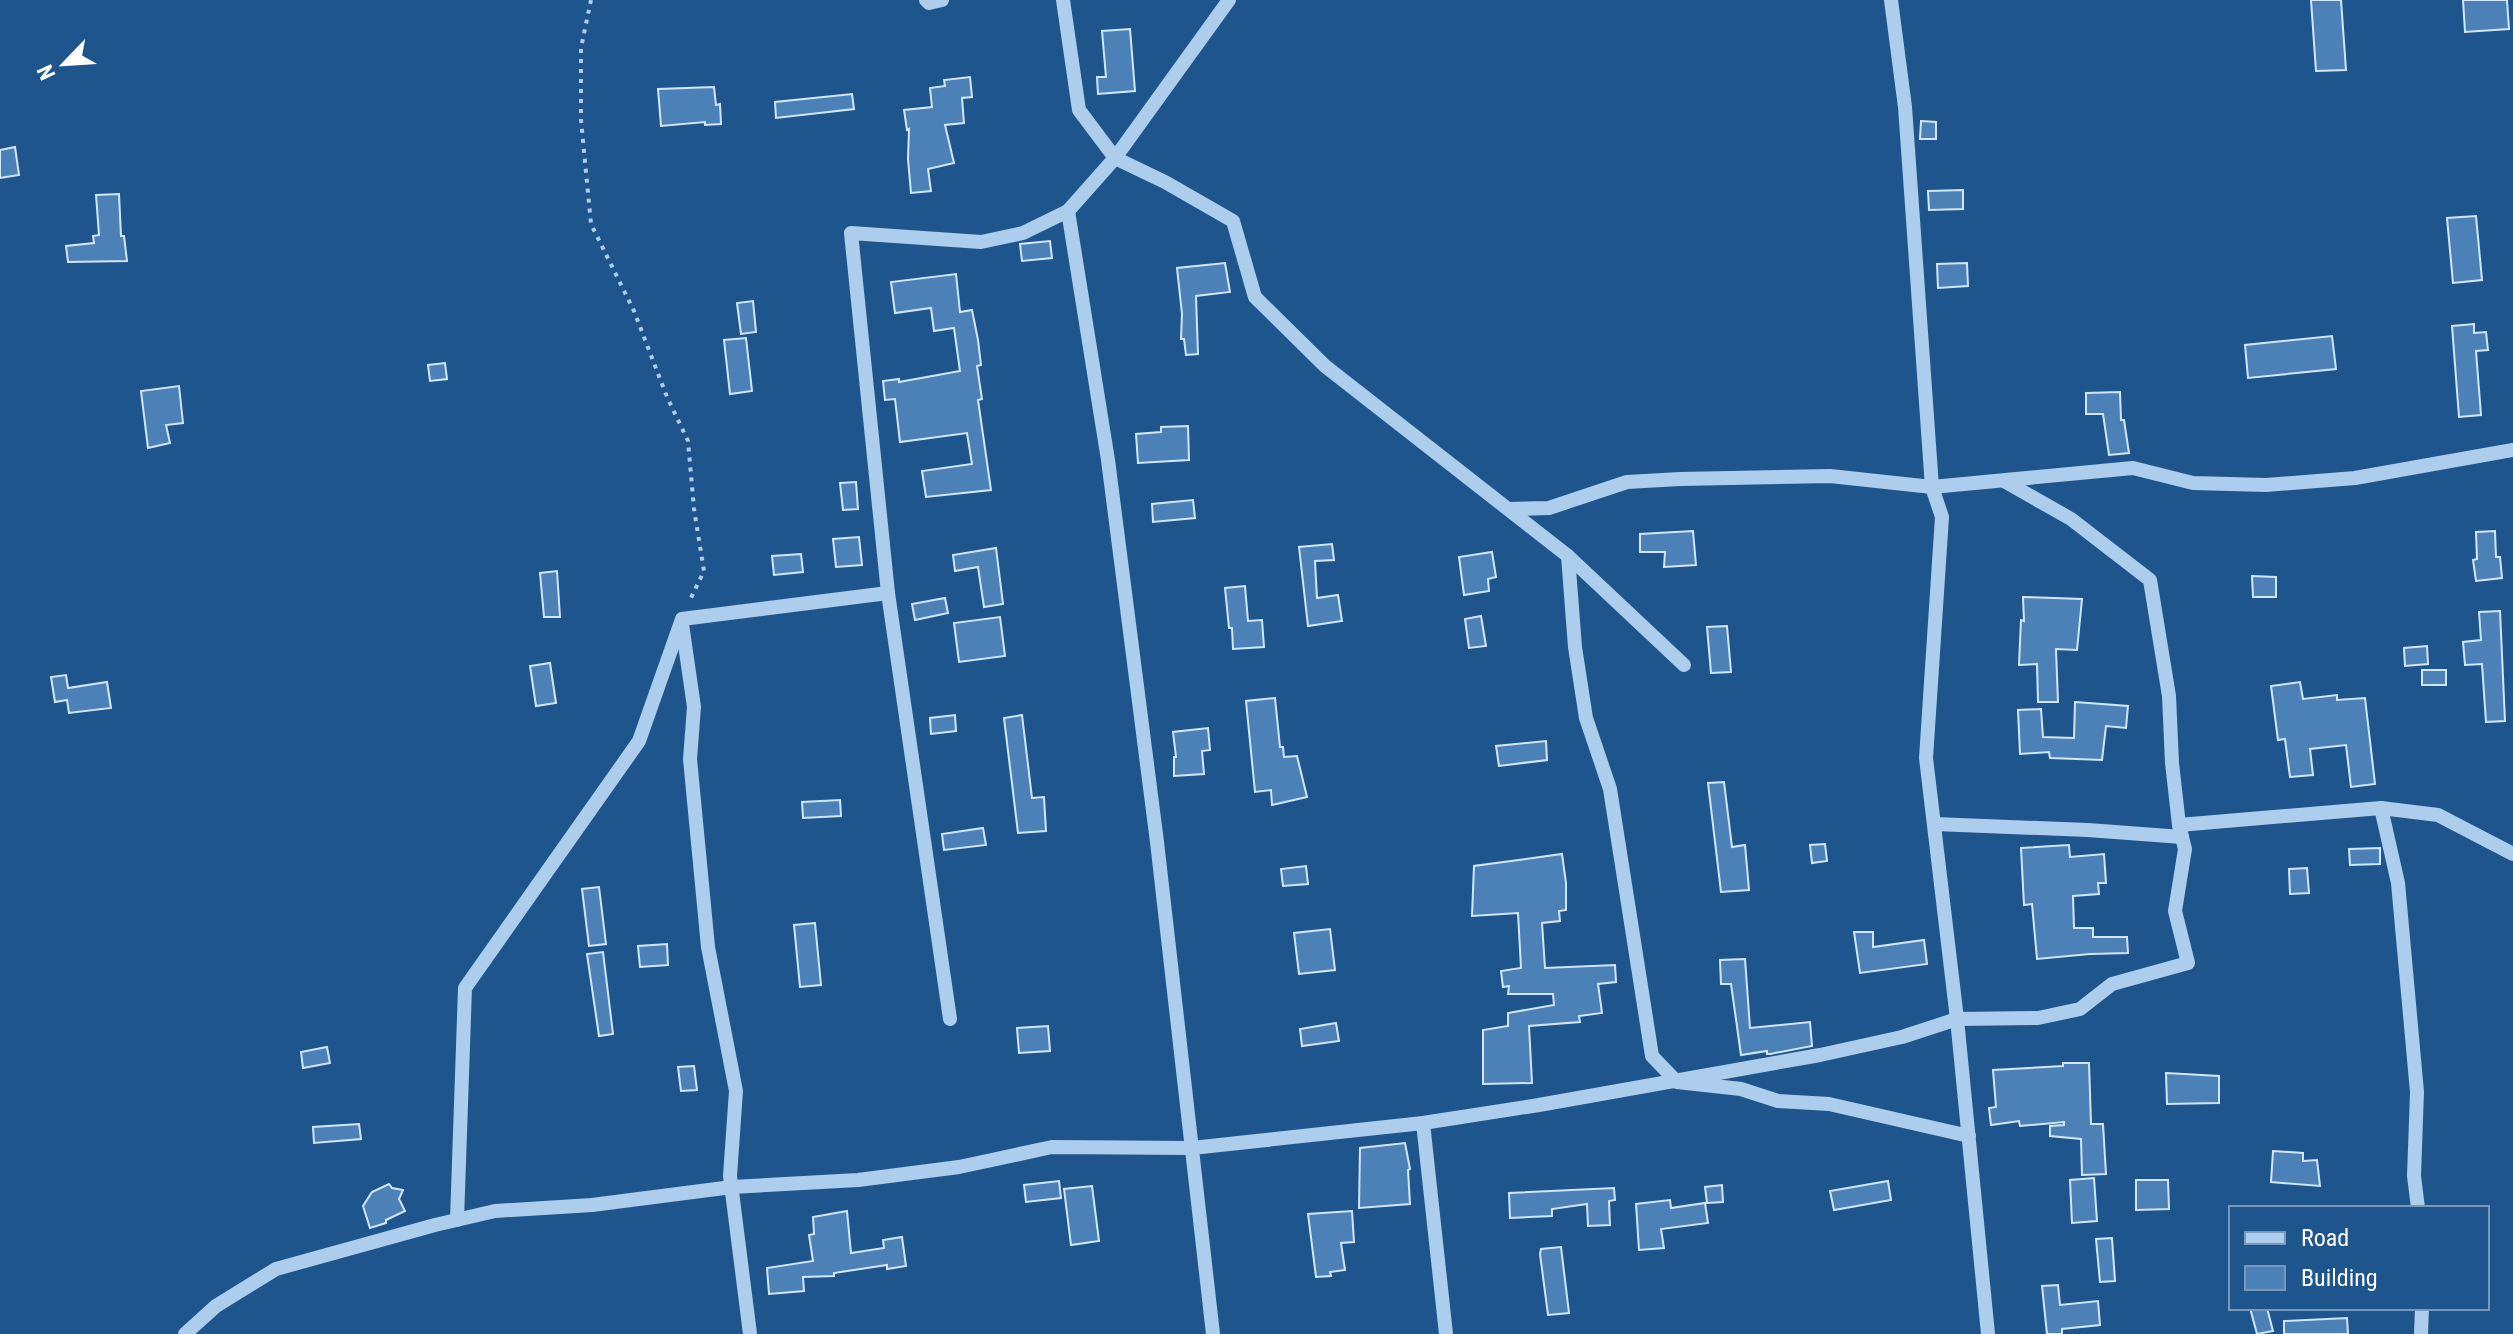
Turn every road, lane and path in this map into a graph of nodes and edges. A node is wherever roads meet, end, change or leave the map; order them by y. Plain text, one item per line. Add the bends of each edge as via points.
1 (591, 0) edge
2 (926, 0) edge
3 (942, 0) edge
4 (1063, 0) edge
5 (1229, 0) edge
6 (1891, 0) edge
7 (1115, 158) junction
8 (1068, 211) junction
9 (2513, 450) edge
10 (2004, 481) junction
11 (1932, 487) junction
12 (1509, 509) junction
13 (1568, 556) junction
14 (888, 593) junction
15 (682, 619) junction
16 (1684, 665) dead end
17 (2381, 808) junction
18 (1935, 824) junction
19 (2180, 831) junction
20 (2513, 854) edge
21 (950, 1019) dead end
22 (1957, 1019) junction
23 (1677, 1082) junction
24 (1423, 1123) junction
25 (1969, 1136) junction
26 (1192, 1148) junction
27 (732, 1187) junction
28 (2418, 1206) edge
29 (457, 1220) junction
30 (2422, 1310) edge
31 (185, 1334) edge
32 (750, 1334) edge
33 (1213, 1334) edge
34 (1446, 1334) edge
35 (1988, 1334) edge
36 (2421, 1334) edge

1 - 15 path via 581,48 581,120 591,224 688,441 704,571
2 - 3 street
4 - 7 street via 1079,110
5 - 7 street
6 - 11 street via 1905,107
7 - 8 street
7 - 12 street via 1233,221 1255,297 1325,366
8 - 14 street via 1023,233 981,242 851,233
8 - 26 street via 1108,460
9 - 10 street via 2355,478 2266,485 2193,483 2133,468
10 - 11 street
10 - 19 street via 2071,519 2150,580 2169,696
11 - 12 street via 1830,476 1680,479 1627,482 1549,508
11 - 18 street via 1942,517 1926,758
12 - 13 street
13 - 16 street
13 - 23 street via 1586,718 1610,789 1652,1056
14 - 15 street
14 - 21 street
15 - 27 street via 694,707 690,759 708,947 736,1091
15 - 29 street via 639,741 465,988
17 - 19 street
17 - 20 street via 2438,815
17 - 28 street via 2399,898 2417,1092
18 - 19 street
18 - 22 street
19 - 22 street via 2185,849 2175,911 2188,963 2112,984 2080,1009 2038,1018
22 - 23 street via 1902,1037
22 - 25 street
23 - 24 street
23 - 25 street via 1741,1089 1778,1101 1829,1104
24 - 26 street
24 - 34 street
25 - 35 street
26 - 27 street via 1052,1147 959,1167 858,1180
26 - 33 street
27 - 29 street via 495,1211
27 - 32 street
29 - 31 street via 276,1269 216,1306
30 - 36 street

